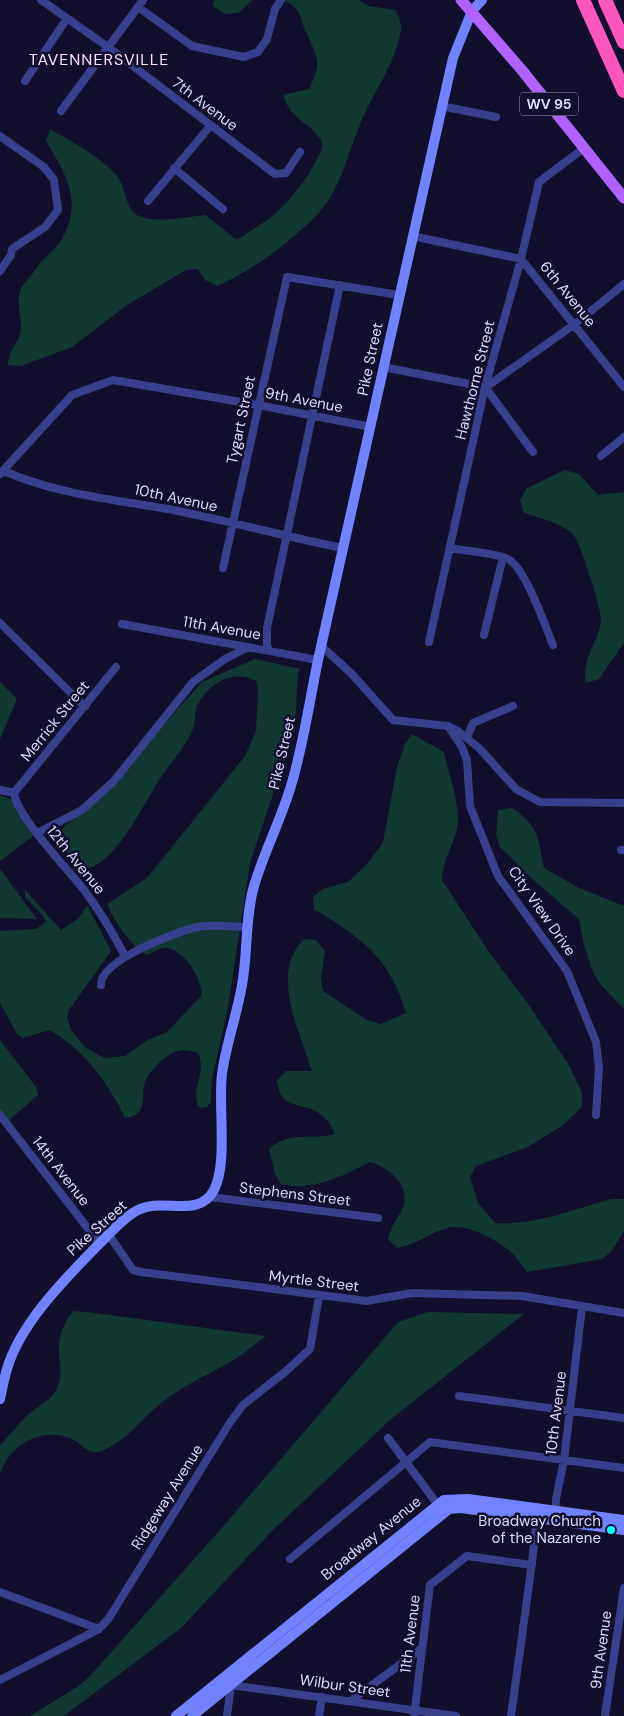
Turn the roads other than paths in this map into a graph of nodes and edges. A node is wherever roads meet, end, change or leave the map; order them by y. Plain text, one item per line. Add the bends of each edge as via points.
1 (40, 0) edge
2 (143, 0) edge
3 (281, 0) edge
4 (461, 0) edge
5 (482, 0) edge
6 (583, 0) edge
7 (605, 0) edge
8 (138, 7) junction
9 (472, 11) junction
10 (66, 20) junction
11 (624, 42) edge
12 (108, 47) junction
13 (25, 81) dead end
14 (624, 91) edge
15 (441, 106) junction
16 (60, 112) dead end
17 (496, 116) dead end
18 (210, 126) junction
19 (0, 136) edge
20 (584, 148) junction
21 (300, 152) dead end
22 (174, 168) junction
23 (624, 198) edge
24 (148, 201) dead end
25 (223, 209) dead end
26 (412, 236) junction
27 (521, 259) junction
28 (0, 271) edge
29 (624, 284) edge
30 (340, 285) junction
31 (399, 295) junction
32 (575, 324) junction
33 (384, 367) junction
34 (624, 386) edge
35 (485, 387) junction
36 (258, 405) junction
37 (311, 416) junction
38 (371, 427) junction
39 (624, 437) edge
40 (533, 452) dead end
41 (601, 456) dead end
42 (2, 472) edge
43 (234, 524) junction
44 (287, 537) junction
45 (343, 548) junction
46 (450, 548) junction
47 (503, 558) junction
48 (223, 568) dead end
49 (0, 622) edge
50 (122, 624) dead end
51 (484, 635) dead end
52 (429, 642) dead end
53 (553, 645) dead end
54 (321, 646) junction
55 (248, 647) junction
56 (270, 651) junction
57 (318, 660) junction
58 (116, 667) dead end
59 (513, 706) dead end
60 (85, 707) junction
61 (448, 726) junction
62 (467, 738) junction
63 (0, 790) edge
64 (14, 793) junction
65 (624, 803) edge
66 (37, 833) junction
67 (248, 927) junction
68 (125, 956) junction
69 (101, 984) dead end
70 (0, 1115) edge
71 (596, 1115) dead end
72 (210, 1197) junction
73 (378, 1218) dead end
74 (108, 1235) junction
75 (100, 1244) junction
76 (319, 1296) junction
77 (582, 1308) junction
78 (624, 1313) edge
79 (3, 1370) edge
80 (0, 1394) edge
81 (459, 1396) dead end
82 (570, 1411) junction
83 (624, 1418) edge
84 (388, 1438) dead end
85 (564, 1460) junction
86 (406, 1462) junction
87 (624, 1468) edge
88 (440, 1508) junction
89 (537, 1513) junction
90 (555, 1516) junction
91 (624, 1520) edge
92 (624, 1530) edge
93 (290, 1559) dead end
94 (532, 1565) junction
95 (624, 1588) edge
96 (0, 1592) edge
97 (99, 1629) junction
98 (422, 1649) junction
99 (0, 1680) edge
100 (228, 1681) junction
101 (322, 1697) junction
102 (352, 1700) junction
103 (414, 1713) edge
104 (176, 1716) edge
105 (192, 1716) edge
106 (227, 1716) edge
107 (319, 1716) edge
108 (456, 1716) edge
109 (510, 1716) edge
110 (605, 1716) edge

1 - 10 street, 7th Avenue
2 - 8 street
3 - 8 street via 275,9 267,39 258,52 244,57 192,46
4 - 9 main road, WV 95
5 - 9 main road
6 - 14 highway
7 - 11 highway
8 - 12 street
9 - 15 main road, Pike Street via 453,58
9 - 20 main road, WV 95
10 - 12 street, 7th Avenue
10 - 13 street
12 - 16 street
12 - 18 street, 7th Avenue
15 - 17 street
15 - 26 main road, Pike Street
18 - 21 street, 7th Avenue via 275,174 286,173
18 - 22 street
19 - 28 street via 44,167 54,180 58,210 45,227 12,249
20 - 23 main road, WV 95
20 - 27 street, Hawthorne Street via 539,182
22 - 24 street
22 - 25 street
26 - 27 street, 6th Avenue
26 - 31 main road, Pike Street
27 - 32 street, 6th Avenue
27 - 35 street, Hawthorne Street
29 - 32 street
30 - 31 street
30 - 36 street, Tygart Street via 286,277
30 - 37 street
31 - 33 main road, Pike Street
32 - 34 street, 6th Avenue
32 - 35 street
33 - 35 street
33 - 38 main road, Pike Street
35 - 40 street
35 - 46 street, Hawthorne Street
36 - 37 street, 9th Avenue
36 - 42 street, 9th Avenue via 113,380 72,395
36 - 43 street, Tygart Street
37 - 38 street, 9th Avenue
37 - 44 street
38 - 45 main road, Pike Street
39 - 41 street
42 - 43 street, 10th Avenue via 67,490
43 - 44 street, 10th Avenue
43 - 48 street, Tygart Street
44 - 45 street, 10th Avenue
44 - 56 street via 267,628
45 - 54 main road, Pike Street
46 - 47 street
46 - 52 street, Hawthorne Street
47 - 51 street
47 - 53 street via 515,564 534,598
49 - 60 street
50 - 55 street, 11th Avenue
54 - 57 main road, Pike Street
54 - 61 street via 394,720
55 - 56 street, 11th Avenue
55 - 66 street via 193,682 114,781 82,810
56 - 57 street, 11th Avenue
57 - 67 main road, Pike Street via 293,779 254,887
58 - 60 street, Merrick Street
59 - 62 street via 473,723
60 - 64 street, Merrick Street
61 - 62 street
61 - 71 street, City View Drive via 464,754 470,806 498,876 567,971 596,1042 599,1068
62 - 65 street via 516,789 540,802
63 - 64 street
64 - 66 street, 12th Avenue via 15,801
66 - 68 street, 12th Avenue via 97,908
67 - 68 street via 198,927
67 - 72 main road, Pike Street via 242,984 220,1091 220,1172
68 - 69 street via 106,971
70 - 75 street, 14th Avenue
72 - 73 street, Stephens Street
72 - 74 main road, Pike Street via 193,1206 162,1205 139,1210
74 - 75 main road, Pike Street
74 - 76 street, Myrtle Street via 133,1270
75 - 79 main road, Pike Street via 47,1302
76 - 77 street, Myrtle Street via 367,1301 412,1293 522,1296
76 - 97 street, Ridgeway Avenue via 310,1349 238,1411 110,1618
77 - 78 street, Myrtle Street
77 - 82 street, 10th Avenue
79 - 80 main road, Pike Street
81 - 82 street
82 - 83 street
82 - 85 street, 10th Avenue
84 - 86 street
85 - 86 street via 430,1442
85 - 87 street
85 - 90 street, 10th Avenue
86 - 88 street
86 - 93 street
88 - 89 main road, Broadway Avenue
88 - 100 main road, Broadway Avenue
89 - 90 main road, Broadway Avenue
89 - 94 street
90 - 91 main road, Broadway Avenue
90 - 92 main road, Broadway Avenue
94 - 98 street, 11th Avenue via 467,1556 430,1584
94 - 109 street
95 - 110 street, 9th Avenue
96 - 97 street
97 - 99 street, Ridgeway Avenue
98 - 102 street
98 - 103 street, 11th Avenue
100 - 101 street, Wilbur Street
100 - 104 main road, Broadway Avenue
100 - 105 main road, Broadway Avenue
100 - 106 street
101 - 102 street, Wilbur Street
101 - 107 street
102 - 103 street, Wilbur Street
103 - 108 street, Wilbur Street

